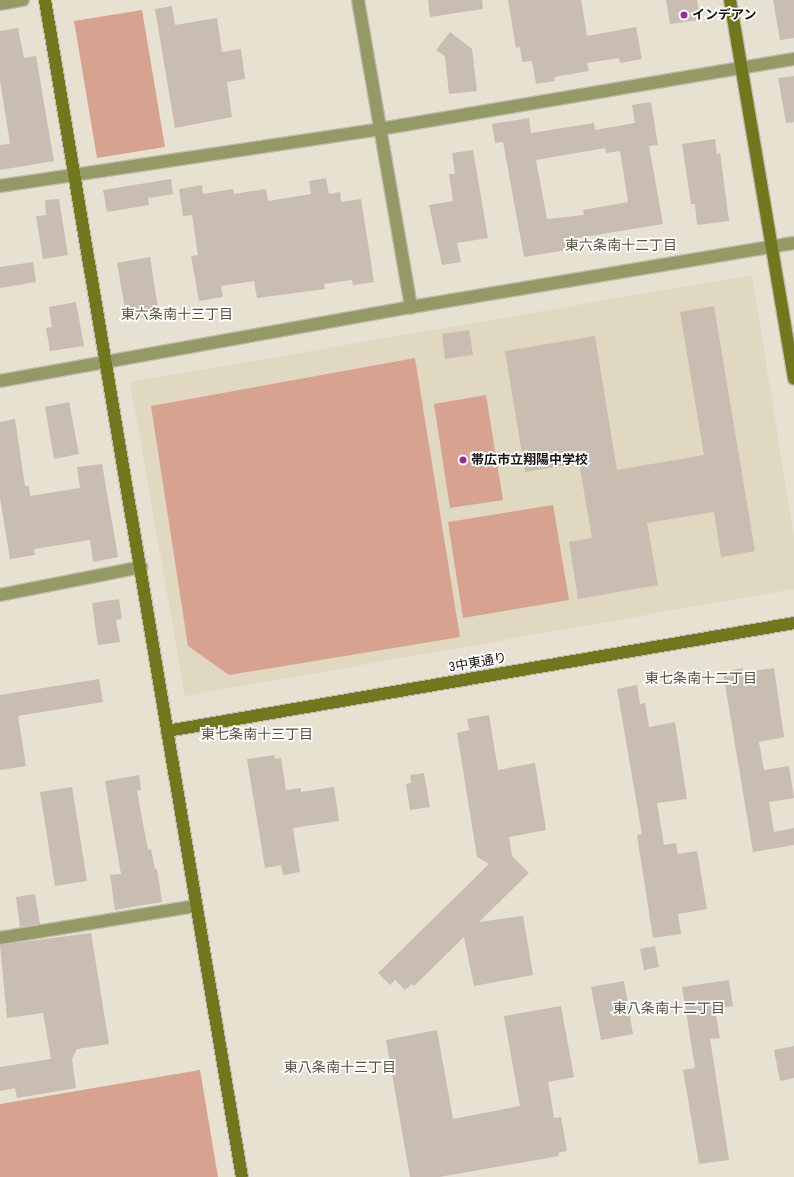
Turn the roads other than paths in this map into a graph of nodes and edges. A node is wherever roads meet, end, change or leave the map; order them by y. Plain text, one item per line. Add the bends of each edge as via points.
1 (23, 0) edge
2 (45, 0) edge
3 (358, 0) edge
4 (730, 0) edge
5 (0, 4) edge
6 (794, 59) edge
7 (742, 68) junction
8 (380, 129) junction
9 (74, 174) junction
10 (0, 186) edge
11 (794, 243) edge
12 (772, 247) junction
13 (411, 307) junction
14 (106, 363) junction
15 (794, 379) edge
16 (0, 381) edge
17 (141, 567) junction
18 (0, 595) edge
19 (794, 623) edge
20 (167, 731) junction
21 (196, 906) junction
22 (0, 938) edge
23 (242, 1177) edge

1 - 5 street
2 - 9 street
3 - 8 street
4 - 7 street
6 - 7 street
7 - 8 street
7 - 12 street
8 - 9 street
8 - 13 street
9 - 10 street
9 - 14 street
11 - 12 street
12 - 13 street
12 - 15 street
13 - 14 street
14 - 16 street
14 - 17 street
17 - 18 street
17 - 20 street
19 - 20 street, 3中東通り
20 - 21 street
21 - 22 street
21 - 23 street

